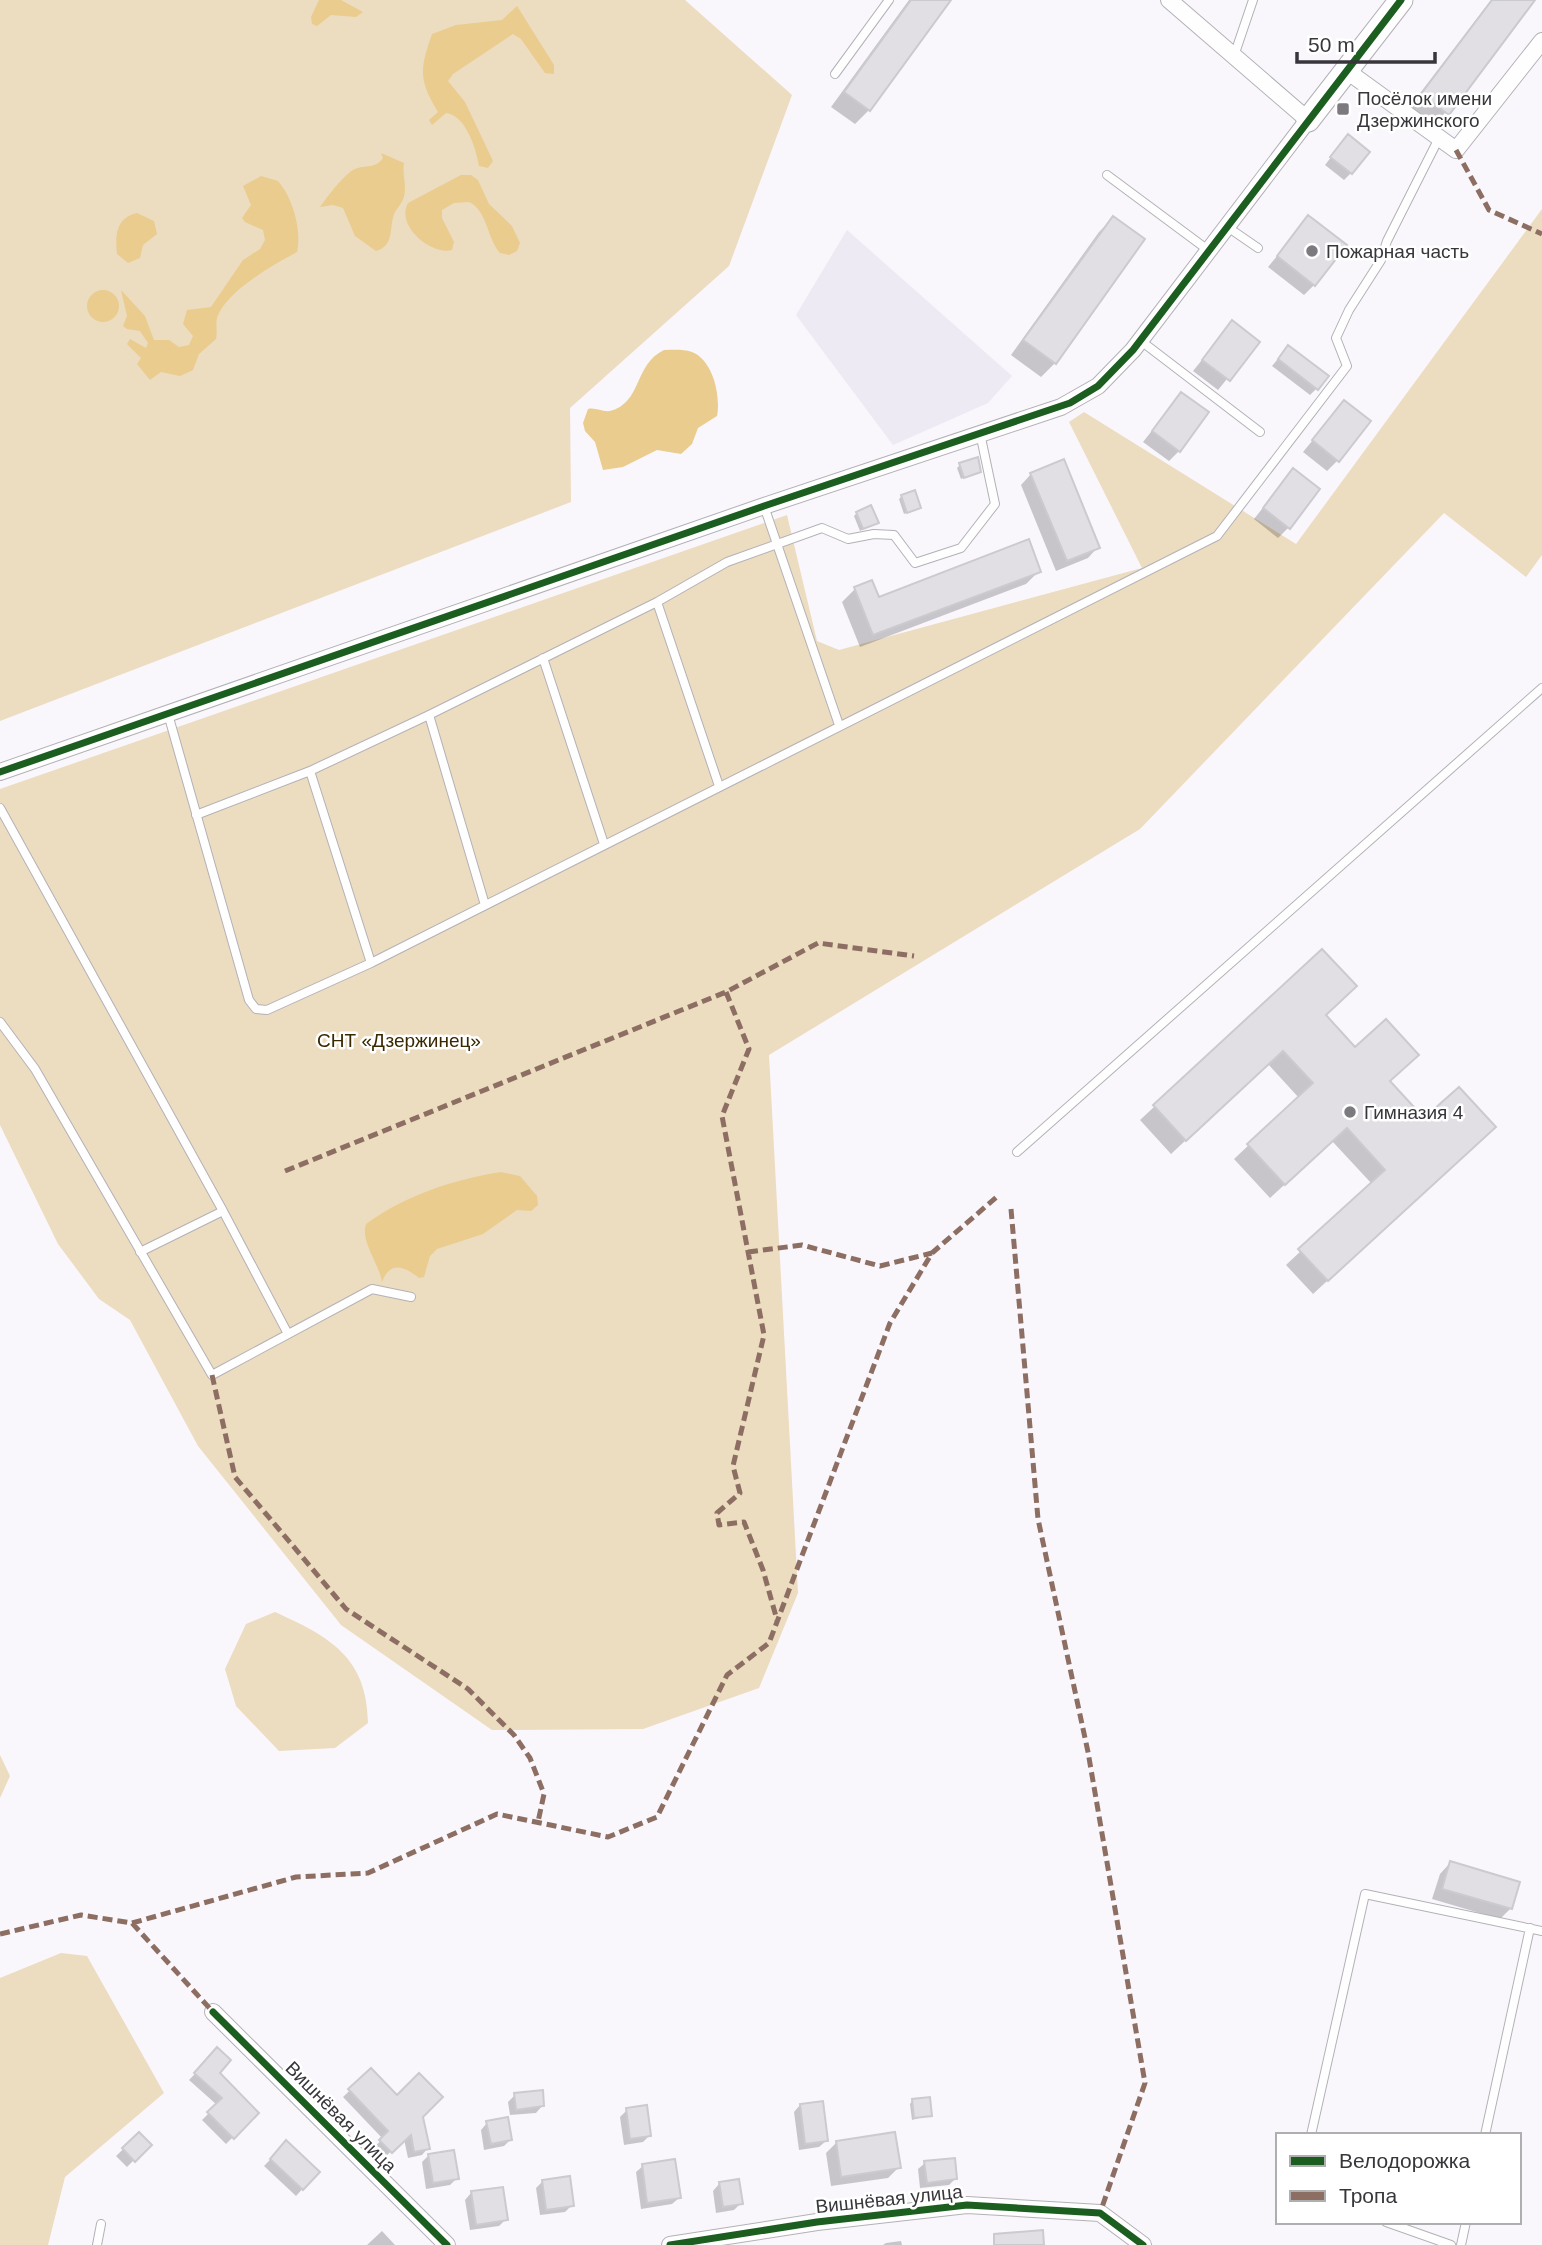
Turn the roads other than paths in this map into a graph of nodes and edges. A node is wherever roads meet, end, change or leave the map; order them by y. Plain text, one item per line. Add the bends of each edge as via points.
1 (889, 0) edge
2 (1169, 0) edge
3 (1253, 0) edge
4 (1401, 0) edge
5 (1542, 41) edge
6 (1234, 57) junction
7 (1347, 71) junction
8 (835, 74) dead end
9 (1308, 120) junction
10 (1439, 138) junction
11 (1107, 175) dead end
12 (1226, 226) junction
13 (1258, 248) dead end
14 (1208, 250) junction
15 (1141, 341) junction
16 (1260, 432) dead end
17 (980, 433) junction
18 (764, 506) junction
19 (777, 542) junction
20 (657, 602) junction
21 (543, 658) junction
22 (1542, 688) edge
23 (168, 714) junction
24 (429, 715) junction
25 (839, 725) junction
26 (310, 771) junction
27 (0, 772) edge
28 (719, 786) junction
29 (0, 807) edge
30 (196, 816) junction
31 (604, 844) junction
32 (485, 905) junction
33 (371, 962) junction
34 (0, 1022) edge
35 (1017, 1152) dead end
36 (223, 1211) junction
37 (141, 1252) junction
38 (411, 1297) dead end
39 (288, 1334) junction
40 (1530, 1928) junction
41 (1542, 1931) edge
42 (213, 2012) dead end
43 (1311, 2133) edge
44 (1485, 2133) edge
45 (101, 2224) dead end
46 (1392, 2224) edge
47 (1466, 2224) edge
48 (97, 2245) edge
49 (447, 2245) edge
50 (670, 2245) edge
51 (1143, 2245) edge
52 (1451, 2245) edge
53 (1461, 2245) edge

1 - 8 lane
2 - 6 street
3 - 6 lane
4 - 7 street
5 - 10 street via 1457,150
6 - 9 street
7 - 9 street
7 - 10 street
9 - 12 street
10 - 25 lane via 1381,260 1336,338 1347,366 1217,536
11 - 14 lane
12 - 13 lane
12 - 14 street
14 - 15 street
15 - 16 lane
15 - 17 street via 1098,386 1070,403
17 - 18 street
17 - 19 lane via 995,504 961,548 915,563 894,535 848,539 822,528
18 - 19 lane
18 - 23 street
19 - 20 lane via 727,562
19 - 25 lane
20 - 21 lane
20 - 28 lane
21 - 24 lane
21 - 31 lane
22 - 35 lane
23 - 27 street
23 - 30 lane
24 - 26 lane
24 - 32 lane
25 - 28 lane
26 - 30 lane
26 - 33 lane
28 - 31 lane
29 - 36 lane
30 - 33 lane via 249,1000 256,1009 267,1010
31 - 32 lane
32 - 33 lane
34 - 37 lane via 35,1069
36 - 37 lane
36 - 39 lane
37 - 39 lane via 212,1375
38 - 39 lane via 372,1289
40 - 41 lane
40 - 43 lane via 1365,1894
40 - 44 lane
42 - 49 street, Вишнёвая улица
45 - 48 lane
46 - 52 lane
47 - 53 lane
50 - 51 street, Вишнёвая улица via 967,2205 1100,2213

